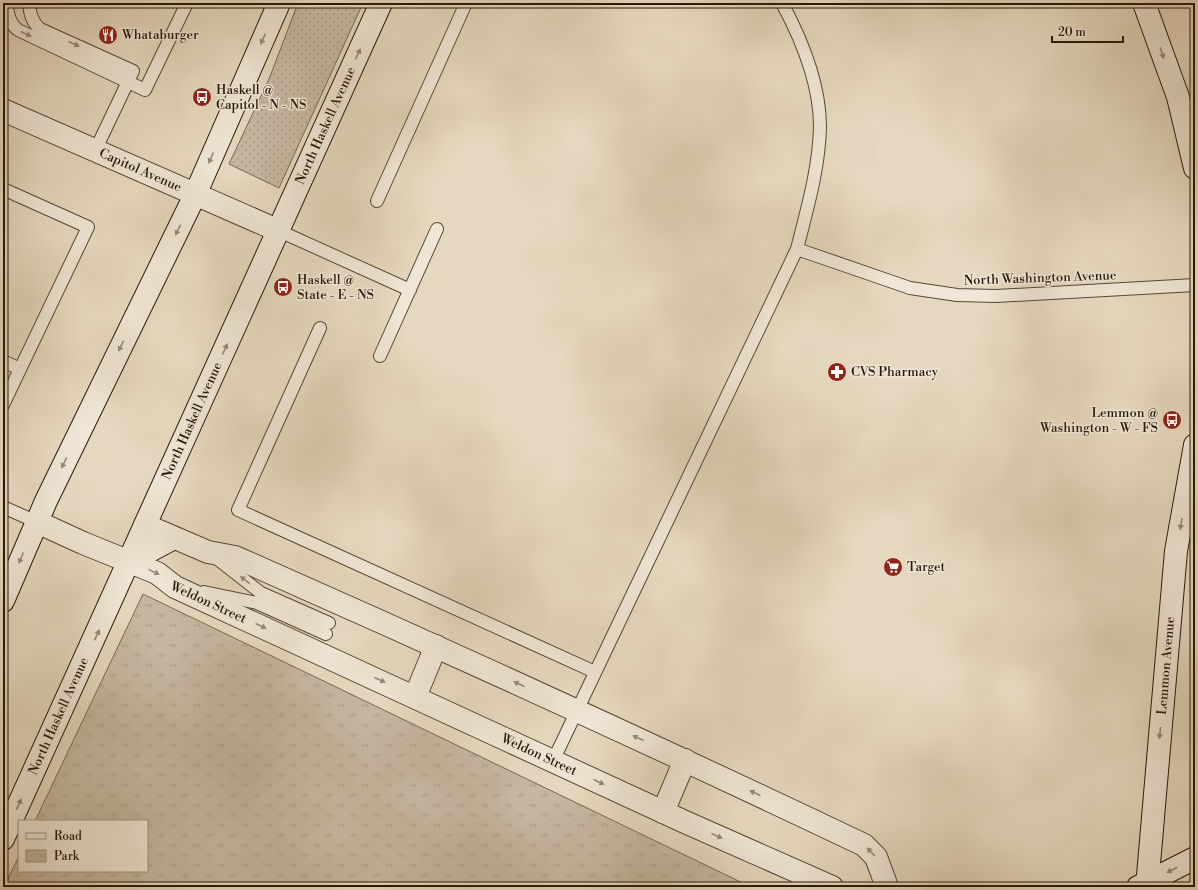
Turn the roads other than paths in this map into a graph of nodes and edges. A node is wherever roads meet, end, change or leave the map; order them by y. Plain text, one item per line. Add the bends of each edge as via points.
1 (7, 3) edge
2 (28, 3) edge
3 (187, 3) edge
4 (279, 3) edge
5 (381, 3) edge
6 (466, 3) edge
7 (782, 3) edge
8 (1144, 3) edge
9 (127, 82) junction
10 (3, 110) edge
11 (95, 151) junction
12 (1195, 168) edge
13 (3, 188) edge
14 (195, 194) junction
15 (377, 201) dead end
16 (437, 229) dead end
17 (277, 230) junction
18 (797, 249) junction
19 (1195, 285) edge
20 (410, 290) junction
21 (320, 328) dead end
22 (380, 356) dead end
23 (3, 361) edge
24 (20, 369) junction
25 (3, 405) edge
26 (1195, 445) edge
27 (3, 507) edge
28 (37, 522) junction
29 (145, 525) junction
30 (174, 538) junction
31 (208, 552) junction
32 (129, 562) junction
33 (175, 587) junction
34 (3, 601) edge
35 (436, 646) junction
36 (595, 672) junction
37 (415, 697) junction
38 (577, 711) junction
39 (685, 760) junction
40 (553, 761) junction
41 (663, 812) junction
42 (3, 839) edge
43 (1195, 858) edge
44 (1144, 885) edge
45 (832, 887) edge
46 (887, 887) edge

1 -> 9 lane via 8,16 18,30
2 -> 9 lane via 35,25 40,29 133,71
3 - 9 lane via 145,90
4 -> 14 street
17 -> 5 street, North Haskell Avenue
6 - 15 lane
7 - 18 lane via 797,31 811,70 820,127 814,184
8 -> 12 street via 1178,97
9 - 11 lane
10 - 11 street, Capitol Avenue
11 - 14 street, Capitol Avenue
13 - 24 lane via 88,227
14 - 17 street, Capitol Avenue
14 -> 28 street
16 - 20 lane
17 - 20 lane
29 -> 17 street, North Haskell Avenue
18 - 19 lane, North Washington Avenue via 910,288 957,295 996,296
18 - 36 lane
20 - 22 lane
21 - 36 lane via 238,510
23 - 24 lane
24 - 25 lane
26 -> 44 street, Lemmon Avenue via 1176,551
27 - 28 lane, Weldon Street
28 - 32 street, Weldon Street
28 -> 34 street
29 - 30 street
29 - 32 street, North Haskell Avenue
30 - 31 street
30 - 32 street
33 -> 31 lane via 257,603 327,628 262,593
31 - 35 street via 235,557
32 -> 33 street, Weldon Street via 157,573
42 -> 32 street, North Haskell Avenue
33 -> 37 street, Weldon Street
35 - 37 street
38 -> 35 street
36 - 38 lane
37 - 40 street, Weldon Street
39 -> 38 street
38 - 40 lane
39 - 41 street
46 -> 39 street via 876,857 864,845
40 -> 41 street, Weldon Street
41 -> 45 street, Weldon Street
43 -> 44 street

